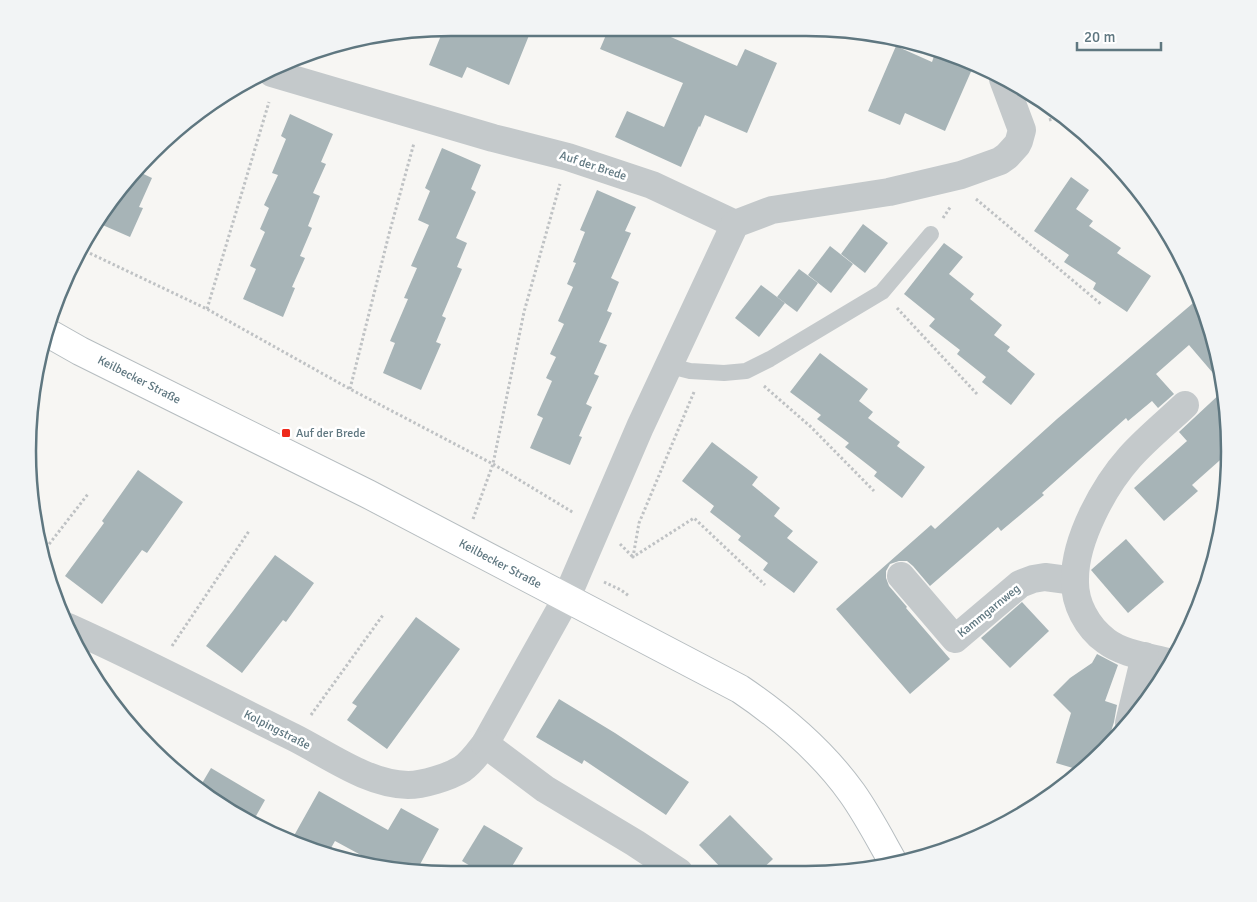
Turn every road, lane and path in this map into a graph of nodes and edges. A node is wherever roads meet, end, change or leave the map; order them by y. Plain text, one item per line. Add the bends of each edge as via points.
1 (277, 75) edge
2 (274, 76) edge
3 (1007, 89) edge
4 (421, 117) junction
5 (568, 157) junction
6 (971, 195) dead end
7 (735, 224) junction
8 (930, 234) dead end
9 (88, 252) edge
10 (882, 292) junction
11 (1102, 305) dead end
12 (207, 309) junction
13 (53, 335) edge
14 (670, 366) junction
15 (746, 371) junction
16 (702, 372) junction
17 (350, 390) junction
18 (977, 394) dead end
19 (1185, 405) dead end
20 (493, 464) junction
21 (874, 490) dead end
22 (88, 494) dead end
23 (478, 503) dead end
24 (598, 526) junction
25 (249, 531) dead end
26 (48, 547) edge
27 (901, 576) dead end
28 (1074, 581) junction
29 (765, 585) dead end
30 (566, 599) junction
31 (383, 615) dead end
32 (77, 631) edge
33 (1144, 656) junction
34 (1163, 661) edge
35 (156, 669) junction
36 (1133, 706) edge
37 (295, 738) junction
38 (485, 744) junction
39 (890, 857) edge
40 (669, 866) edge

1 - 4 street, Auf der Brede
2 - 12 path
3 - 7 street via 1022,130 1017,145 1000,161 961,175 889,192 772,210
4 - 5 street, Auf der Brede
4 - 17 path
5 - 7 street, Auf der Brede via 652,185
5 - 20 path via 524,312
6 - 11 path
7 - 14 street
8 - 10 lane
9 - 12 path
10 - 15 lane
10 - 18 path
12 - 17 path
13 - 30 main road, Keilbecker Straße via 368,494
14 - 16 lane
14 - 24 street
15 - 16 lane
15 - 21 path via 811,426
16 - 29 path via 639,523 633,557 694,518
17 - 20 path
19 - 28 street via 1141,446 1112,481 1085,533
20 - 23 path
20 - 24 path
22 - 26 path
24 - 30 street
25 - 35 path
27 - 28 street, Kammgarnweg via 955,639 1020,584 1045,576
28 - 33 street via 1082,613 1092,628 1118,648
30 - 38 street, Kolpingstraße
30 - 39 main road, Keilbecker Straße via 740,689 786,722 824,758 853,794
31 - 37 path
32 - 35 street, Kolpingstraße
33 - 34 street
33 - 36 street
35 - 37 street, Kolpingstraße
37 - 38 street, Kolpingstraße via 376,779 409,785 435,780 462,769
38 - 40 street via 545,789

